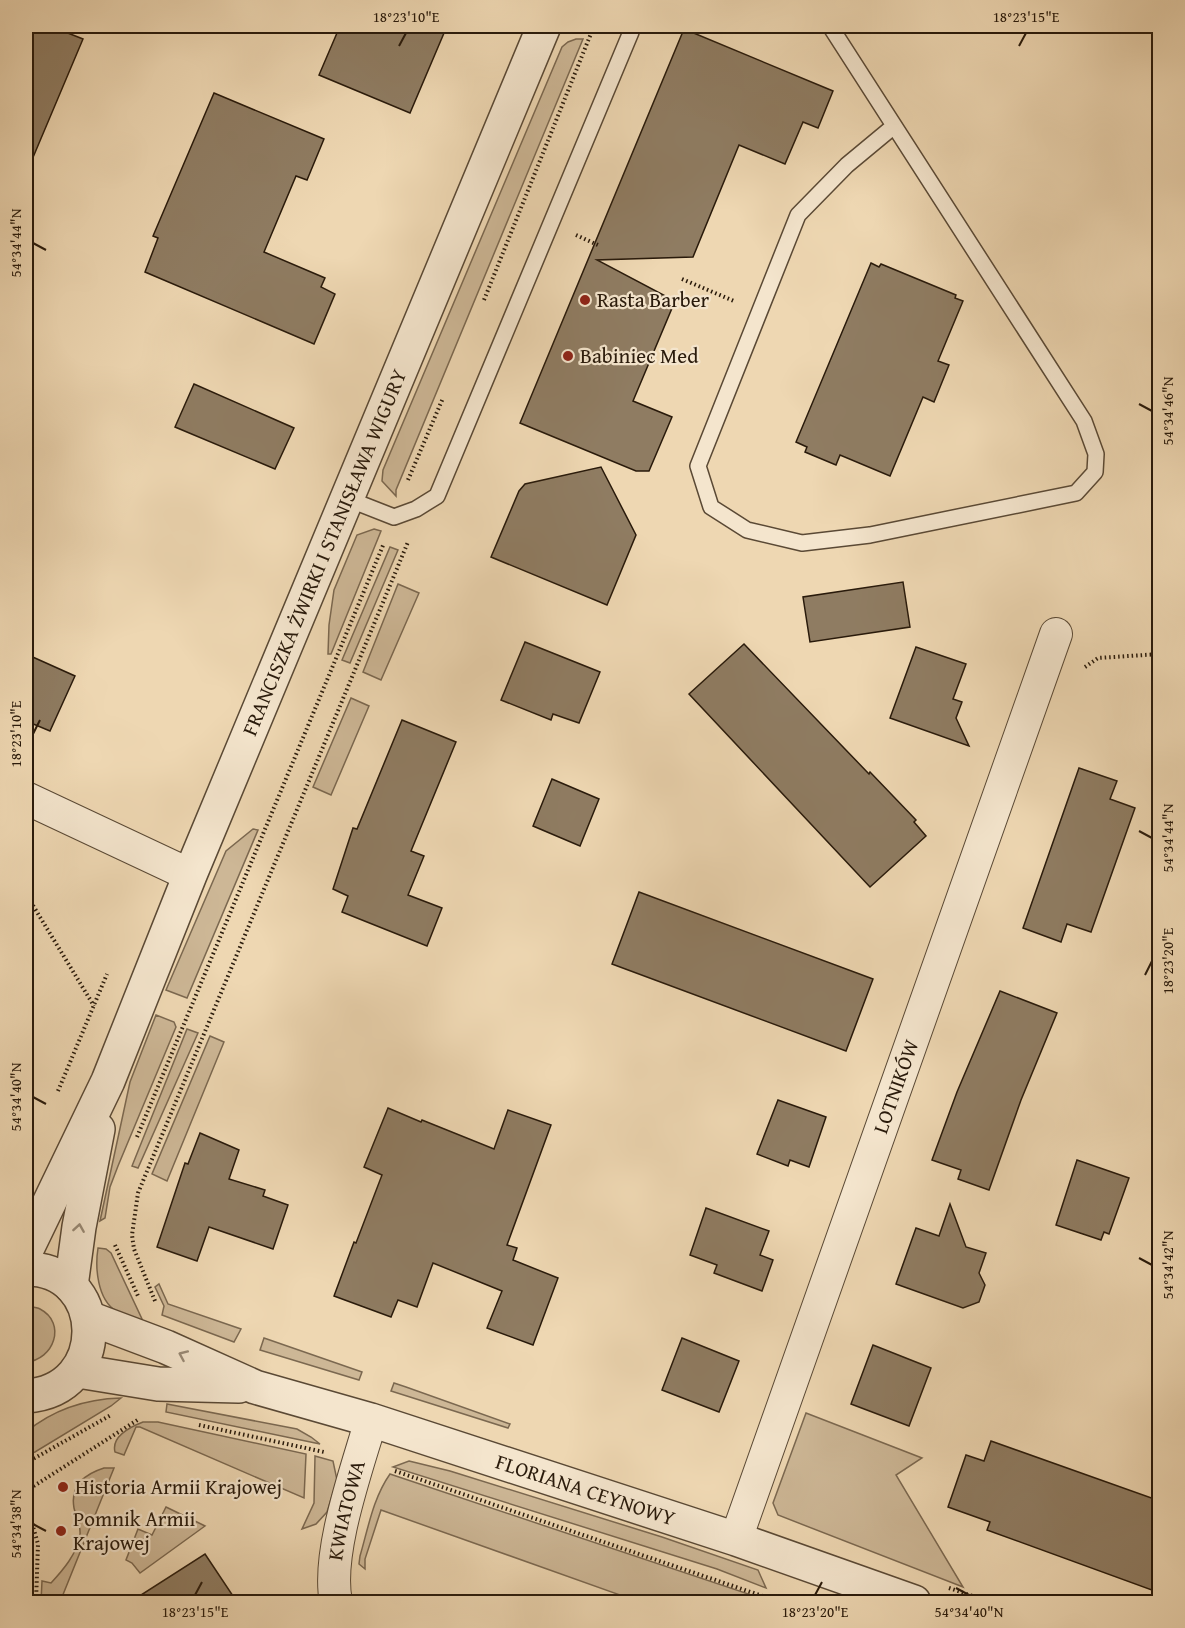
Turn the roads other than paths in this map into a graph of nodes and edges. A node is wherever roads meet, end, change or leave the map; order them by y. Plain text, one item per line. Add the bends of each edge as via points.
1 (544, 26) edge
2 (830, 26) edge
3 (631, 32) dead end
4 (894, 126) junction
5 (348, 499) junction
6 (1056, 634) dead end
7 (26, 798) edge
8 (190, 875) junction
9 (108, 1081) junction
10 (26, 1251) edge
11 (26, 1269) edge
12 (71, 1286) junction
13 (89, 1318) junction
14 (78, 1371) junction
15 (255, 1387) junction
16 (26, 1396) edge
17 (371, 1420) junction
18 (736, 1539) junction
19 (336, 1602) edge
20 (914, 1602) edge

1 - 5 street, FRANCISZKA ŻWIRKI I STANISŁAWA WIGURY
2 - 4 lane
3 - 5 lane via 437,496 394,517
4 - 4 lane via 1084,421 1096,454 1095,472 1076,493 870,536 802,543 747,530 711,507 698,466 798,215 847,165
5 - 8 street, FRANCISZKA ŻWIRKI I STANISŁAWA WIGURY
6 - 18 street, LOTNIKÓW
7 - 8 street
8 - 9 street, FRANCISZKA ŻWIRKI I STANISŁAWA WIGURY
9 - 10 street, FRANCISZKA ŻWIRKI I STANISŁAWA WIGURY
12 -> 9 street, FRANCISZKA ŻWIRKI I STANISŁAWA WIGURY
11 - 12 street via 54,1275
12 - 13 street
13 - 14 street via 90,1336
15 -> 13 street, FLORIANA CEYNOWY via 151,1330
14 - 15 street, FLORIANA CEYNOWY via 148,1382
14 - 16 street via 55,1389
15 - 17 street, FLORIANA CEYNOWY
17 - 18 street, FLORIANA CEYNOWY
17 - 19 street, KWIATOWA via 335,1555
18 - 20 street, FLORIANA CEYNOWY

